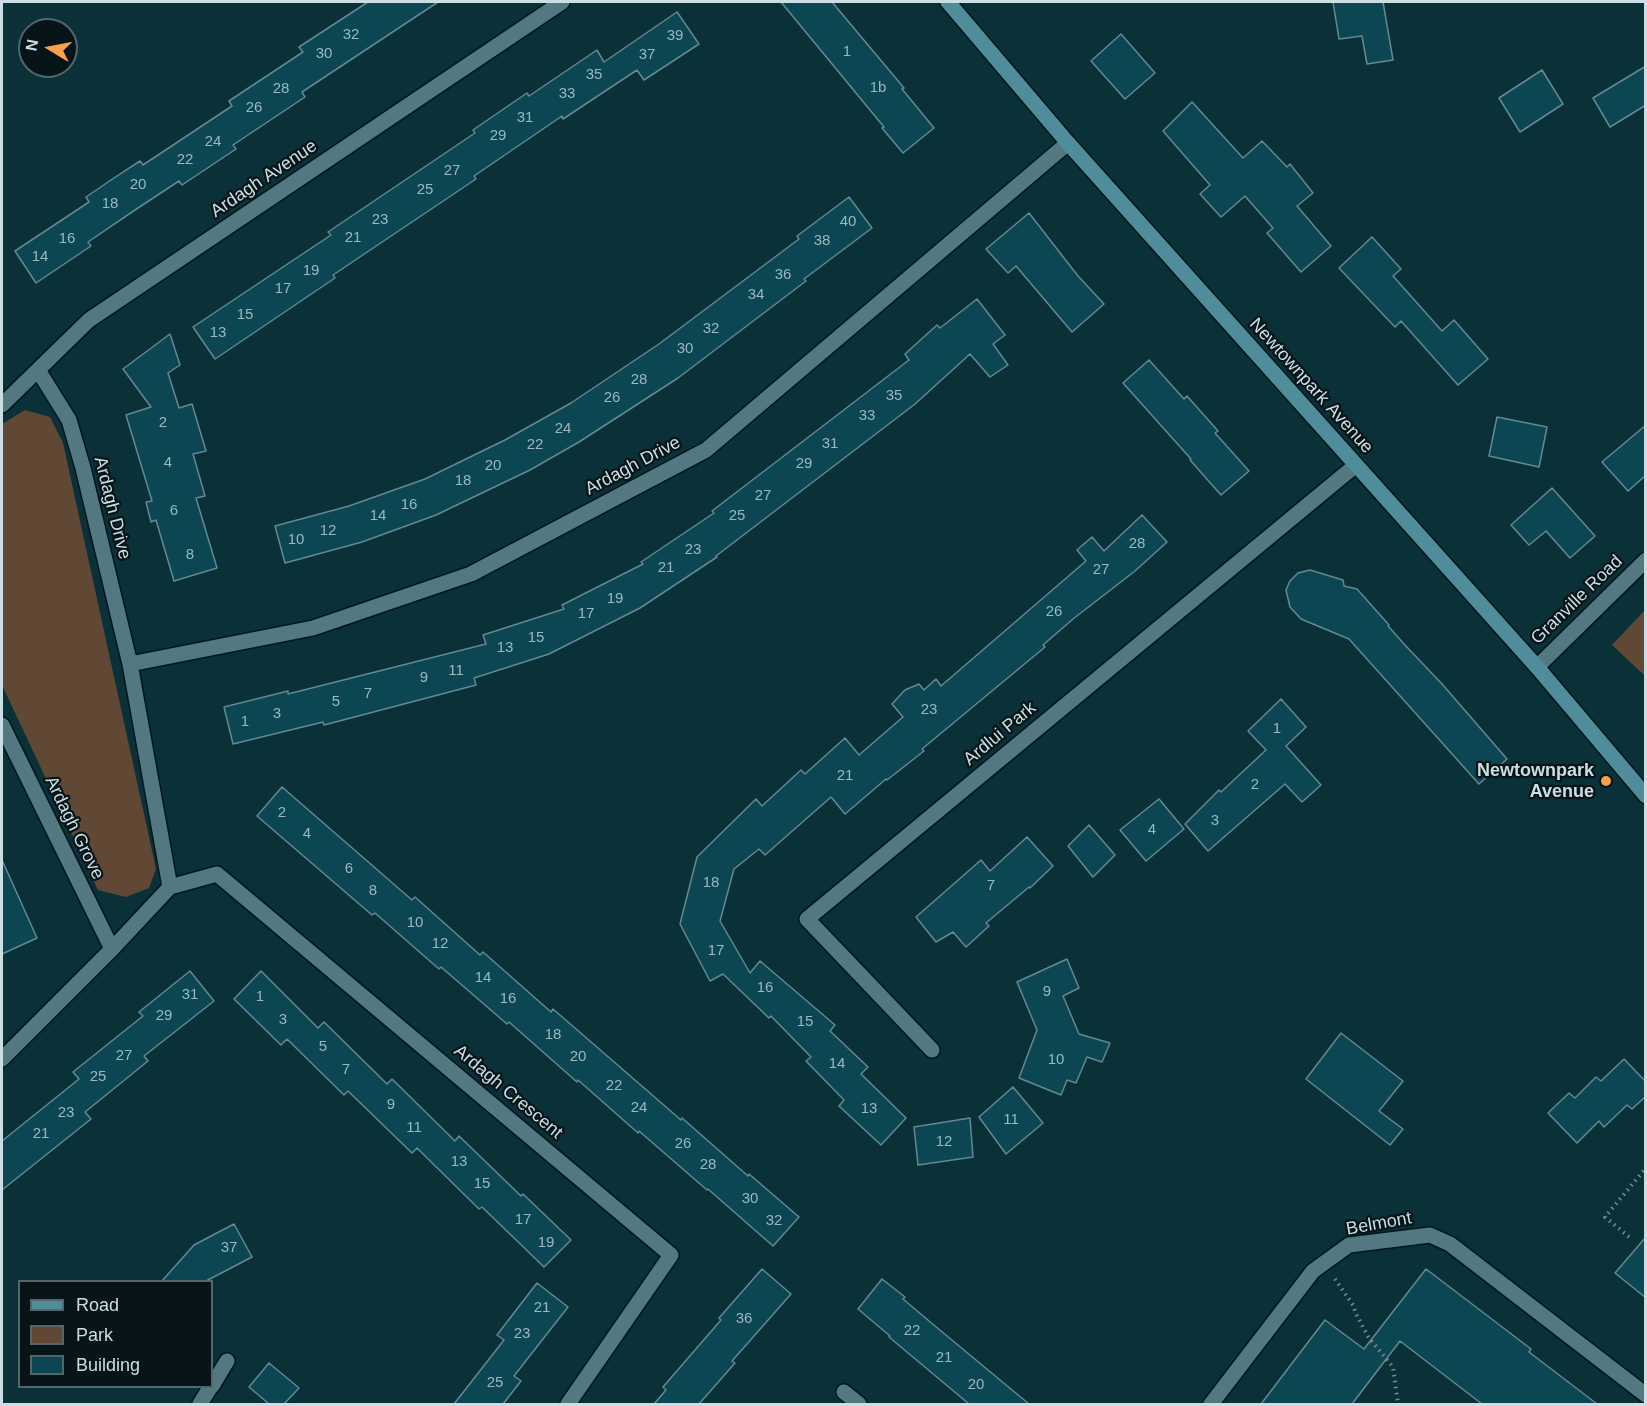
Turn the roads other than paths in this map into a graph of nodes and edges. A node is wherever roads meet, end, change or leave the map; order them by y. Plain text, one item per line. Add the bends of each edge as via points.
1 (562, 2) edge
2 (948, 2) edge
3 (1068, 143) junction
4 (38, 370) junction
5 (2, 405) edge
6 (1356, 465) junction
7 (1646, 560) edge
8 (130, 664) junction
9 (1537, 667) junction
10 (2, 724) edge
11 (1646, 796) edge
12 (170, 887) junction
13 (112, 950) junction
14 (932, 1050) dead end
15 (2, 1059) edge
16 (227, 1361) dead end
17 (213, 1383) edge
18 (210, 1388) edge
19 (844, 1392) dead end
20 (1646, 1395) edge
21 (200, 1404) edge
22 (568, 1404) edge
23 (859, 1404) edge
24 (1211, 1404) edge

1 - 4 street, Ardagh Avenue via 89,320
2 - 3 main road, Newtownpark Avenue
3 - 6 main road, Newtownpark Avenue
3 - 8 street, Ardagh Drive via 706,450 471,574 313,628
4 - 5 street, Ardagh Avenue
4 - 8 street, Ardagh Drive via 69,420
6 - 9 main road, Newtownpark Avenue
6 - 14 street, Ardlui Park via 807,919
7 - 9 street, Granville Road
8 - 12 street, Ardagh Drive
9 - 11 main road, Newtownpark Avenue
10 - 13 street, Ardagh Grove
12 - 13 street
12 - 22 street, Ardagh Crescent via 217,874 671,1255
13 - 15 street
16 - 17 street
18 - 21 street
19 - 23 street
20 - 24 street, Belmont via 1450,1244 1430,1235 1348,1245 1313,1271

